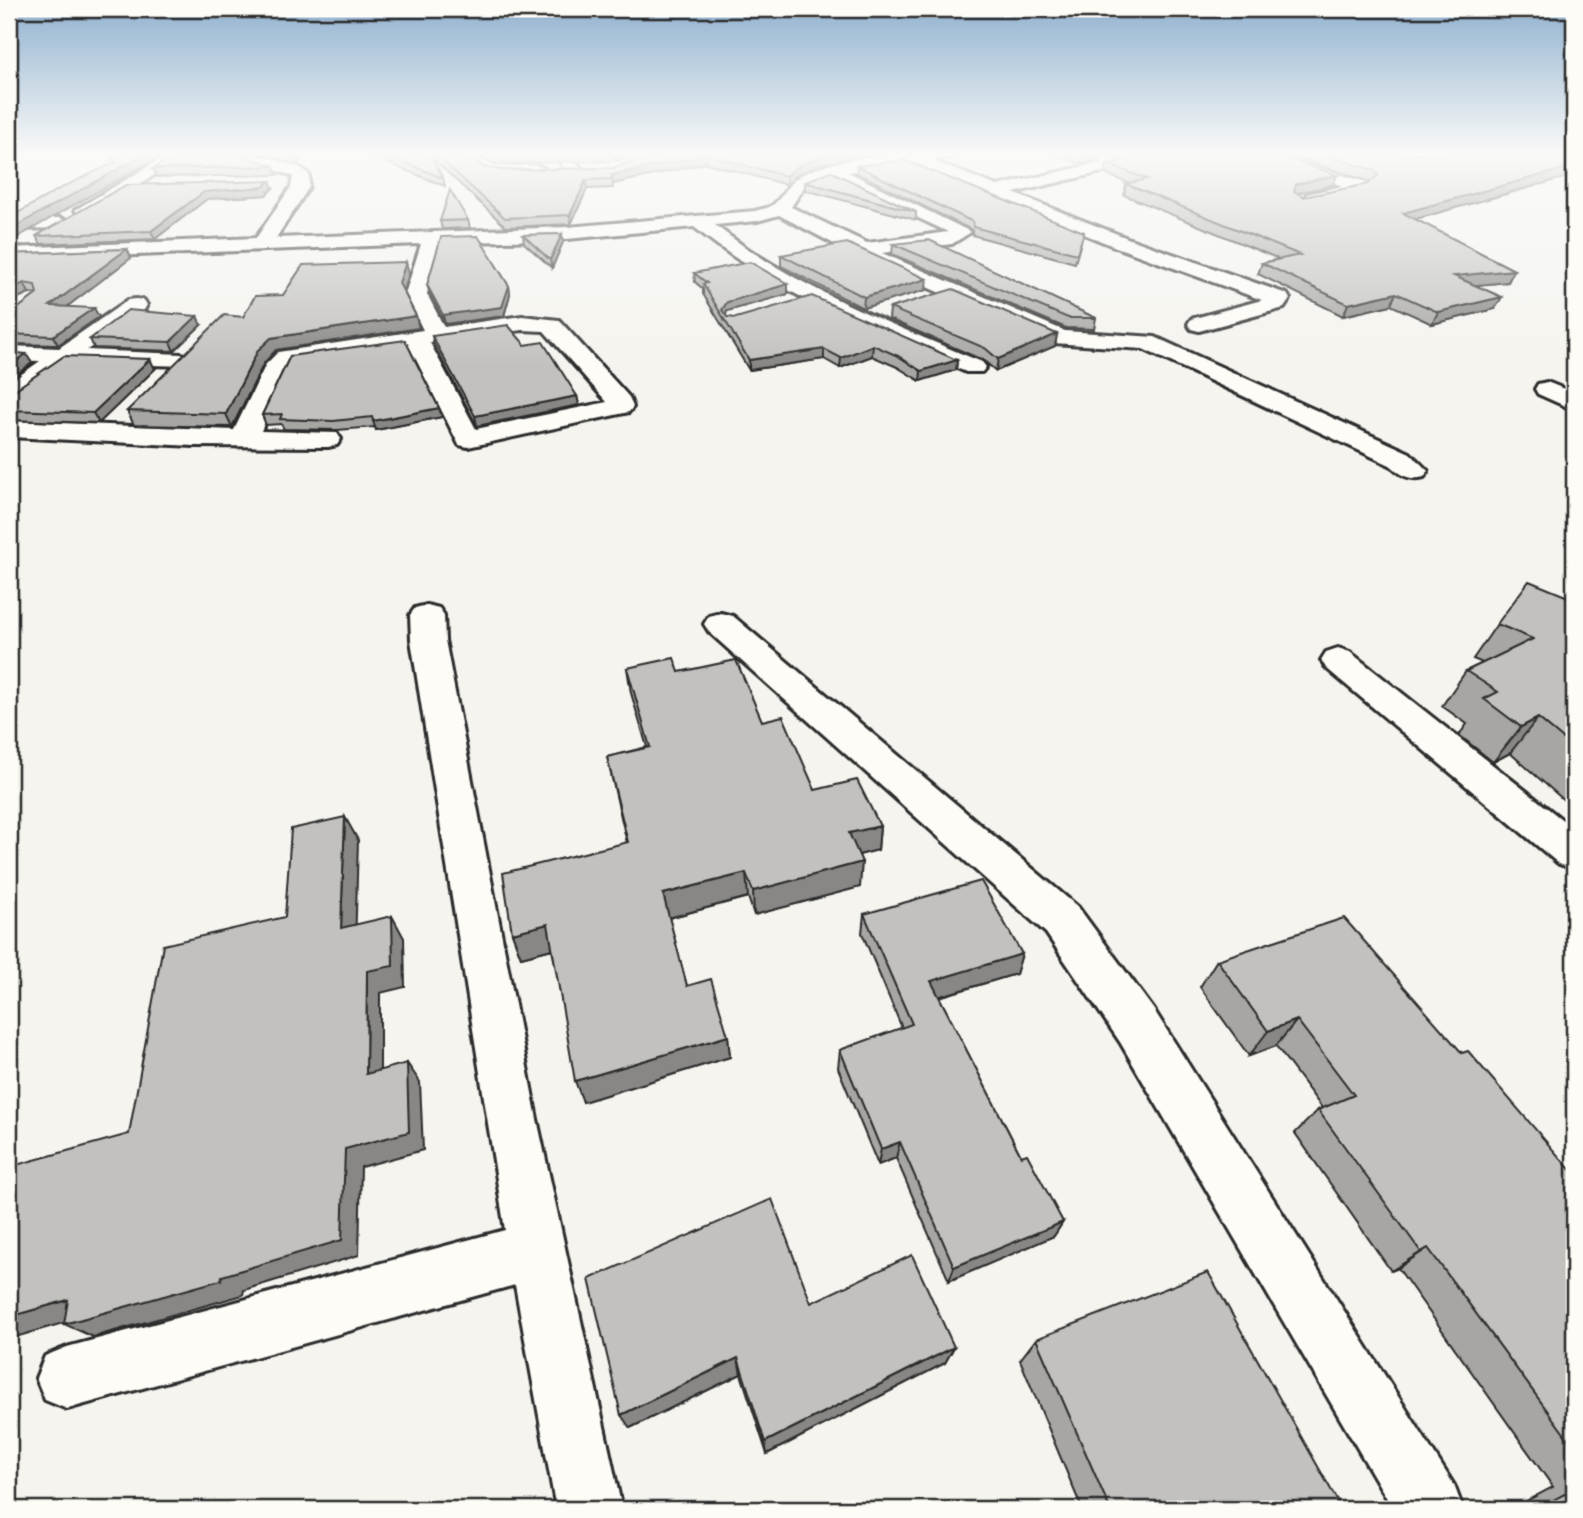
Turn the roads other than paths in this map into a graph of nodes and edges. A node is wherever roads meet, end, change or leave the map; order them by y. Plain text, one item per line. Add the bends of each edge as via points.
1 (9, 224) edge
2 (58, 224) joint
3 (275, 224) edge
4 (677, 224) edge
5 (701, 224) edge
6 (811, 224) edge
7 (945, 224) edge
8 (1079, 224) edge
9 (432, 240) junction
10 (262, 244) junction
11 (865, 250) junction
12 (9, 252) edge
13 (950, 292) junction
14 (814, 296) junction
15 (925, 299) edge
16 (788, 303) edge
17 (136, 305) dead end
18 (888, 310) edge
19 (863, 318) junction
20 (1199, 324) dead end
21 (427, 339) junction
22 (9, 353) edge
23 (65, 355) junction
24 (974, 367) dead end
25 (162, 380) edge
26 (1547, 389) dead end
27 (9, 394) edge
28 (1574, 403) edge
29 (134, 407) edge
30 (9, 429) edge
31 (106, 434) junction
32 (244, 438) junction
33 (328, 439) dead end
34 (1414, 471) dead end
35 (427, 615) dead end
36 (721, 624) dead end
37 (1338, 660) dead end
38 (1574, 852) edge
39 (538, 1250) junction
40 (67, 1378) dead end
41 (589, 1509) edge
42 (1430, 1509) edge

1 - 2 street
2 - 12 street
3 - 10 street
4 - 9 street
5 - 14 street via 752,263
6 - 11 street
7 - 11 street via 962,232
8 - 20 street via 1279,299
9 - 10 street
9 - 21 street via 415,293
10 - 12 street
11 - 13 street
13 - 15 street
13 - 34 street via 1061,338 1147,342 1400,459
14 - 16 street
14 - 19 street
17 - 23 street
18 - 19 street
19 - 24 street
21 - 21 street via 468,439 621,407 551,325 522,323
21 - 32 street via 283,358
22 - 23 street
23 - 25 street via 190,353
23 - 27 street
26 - 28 street
29 - 31 street
30 - 31 street
31 - 32 street
32 - 33 street
35 - 39 street via 509,1105
36 - 42 street via 1062,920 1137,1026
37 - 38 street
39 - 40 street
39 - 41 street

